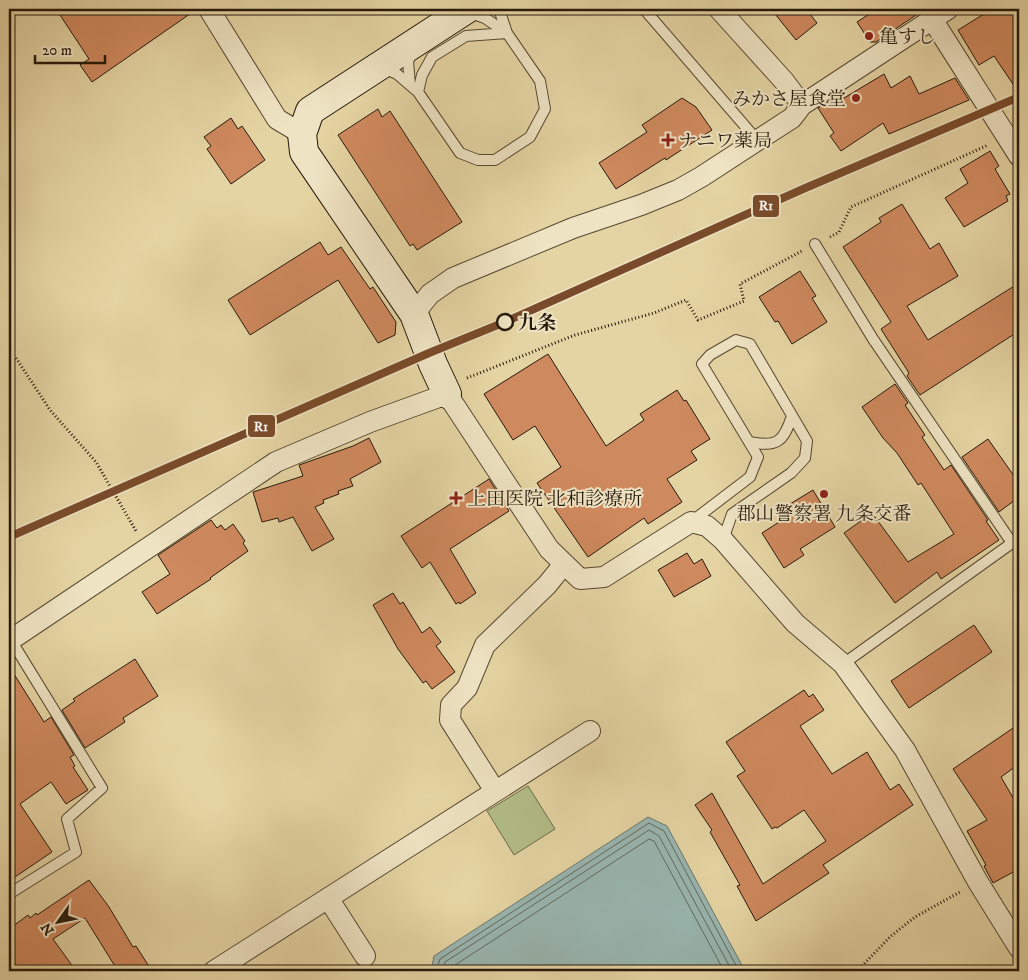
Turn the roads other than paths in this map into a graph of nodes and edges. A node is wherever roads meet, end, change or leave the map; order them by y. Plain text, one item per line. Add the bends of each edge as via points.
1 (209, 9) edge
2 (501, 9) edge
3 (644, 9) edge
4 (719, 9) edge
5 (461, 13) edge
6 (940, 14) edge
7 (507, 33) junction
8 (420, 40) junction
9 (379, 66) junction
10 (410, 85) junction
11 (418, 92) junction
12 (802, 105) junction
13 (302, 134) junction
14 (757, 140) junction
15 (1019, 156) edge
16 (815, 244) road end
17 (414, 314) junction
18 (447, 394) junction
19 (792, 416) junction
20 (749, 442) junction
21 (691, 522) junction
22 (723, 540) junction
23 (564, 564) junction
24 (10, 641) edge
25 (843, 664) junction
26 (590, 731) dead end
27 (495, 791) junction
28 (9, 894) edge
29 (328, 898) junction
30 (1019, 948) edge
31 (365, 956) dead end
32 (214, 971) edge

1 - 13 street via 277,119
2 - 7 lane
3 - 14 lane
4 - 12 street
5 - 7 lane via 485,18
5 - 8 street
6 - 12 street
6 - 15 street
7 - 11 lane via 466,36 432,57 422,74
7 - 11 lane via 540,81 544,109 530,137 495,160 478,160 460,153
8 - 9 street
8 - 10 lane via 408,61
9 - 10 lane via 397,74
9 - 13 street via 310,111
10 - 11 lane
12 - 14 street via 792,118
13 - 17 street via 304,152
14 - 17 street via 678,190 572,228 453,278 430,294
16 - 25 lane via 873,340 1012,543
17 - 18 street
18 - 23 street via 548,549
18 - 24 street via 276,462
19 - 20 lane via 786,433 776,442 766,445
19 - 20 lane via 750,344 736,340 710,354 702,364
19 - 22 lane via 807,441 805,458 791,473 732,514
20 - 21 lane via 758,457 750,477
21 - 22 street via 707,526
21 - 23 street via 604,577 580,579
22 - 25 street via 795,623
23 - 27 street via 485,645 466,688 451,705 450,720
24 - 28 lane via 102,788 66,818 76,852
25 - 30 street via 905,750 978,882
26 - 27 street
27 - 29 street
29 - 31 street
29 - 32 street

